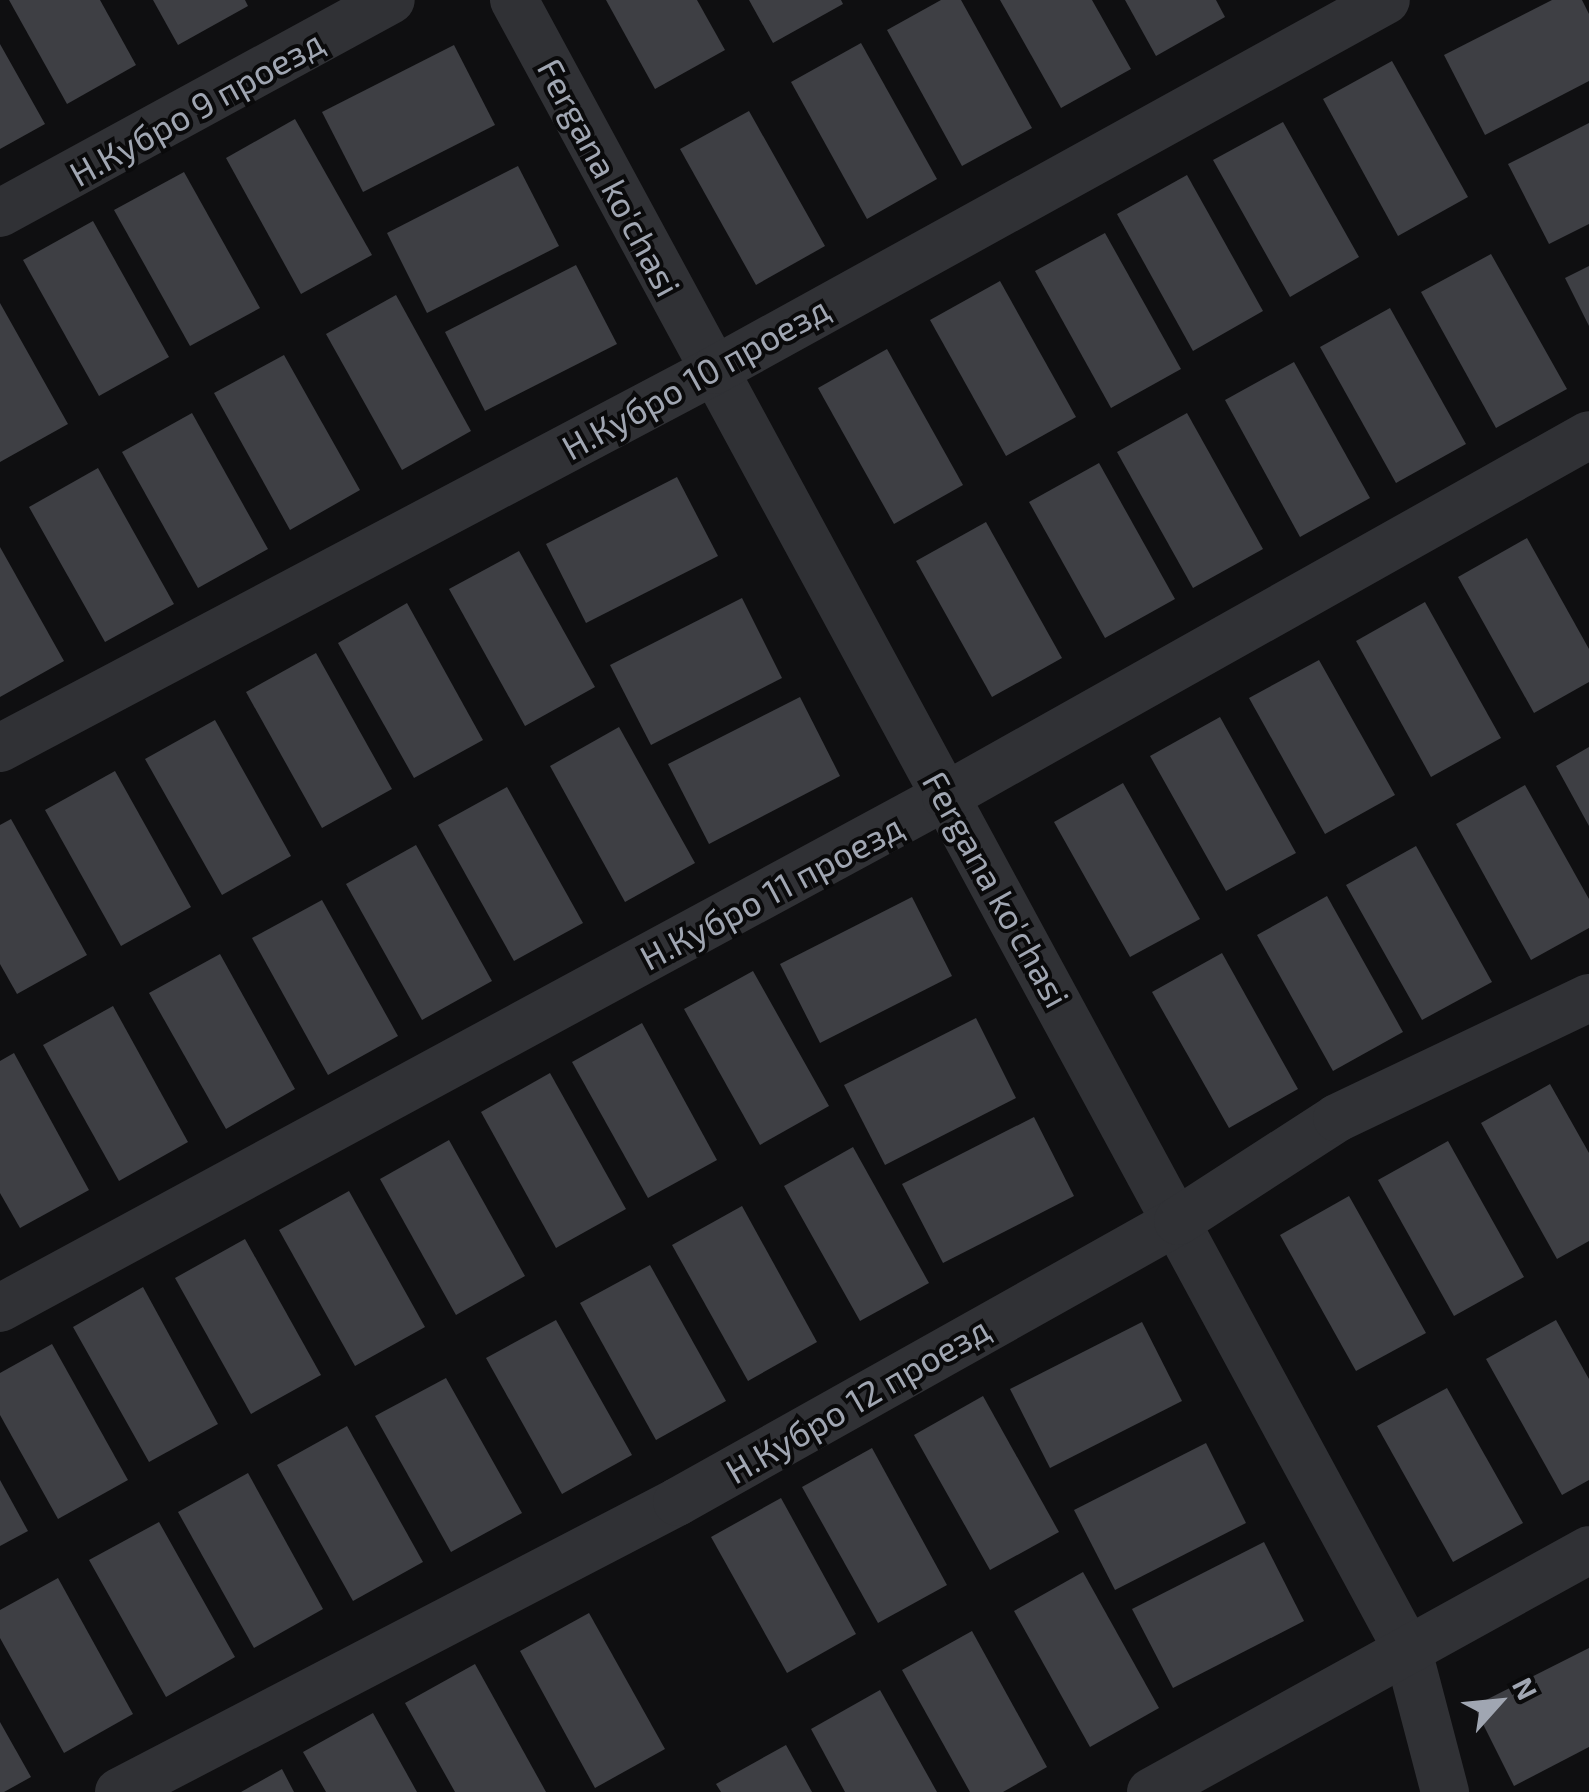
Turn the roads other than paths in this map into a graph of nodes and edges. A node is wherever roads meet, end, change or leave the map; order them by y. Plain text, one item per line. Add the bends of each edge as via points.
1 (391, 0) edge
2 (514, 0) edge
3 (1386, 0) edge
4 (0, 213) edge
5 (715, 370) junction
6 (1589, 435) edge
7 (0, 748) edge
8 (946, 796) junction
9 (1589, 998) edge
10 (1178, 1221) junction
11 (0, 1308) edge
12 (1589, 1550) edge
13 (1408, 1650) junction
14 (119, 1792) edge
15 (1151, 1792) edge
16 (1446, 1792) edge

1 - 4 street, Н.Кубро 9 проезд
2 - 5 street, Fergana ko'chasi
3 - 5 street, Н.Кубро 10 проезд
5 - 7 street, Н.Кубро 10 проезд
5 - 8 street, Fergana ko'chasi
6 - 8 street, Н.Кубро 11 проезд
8 - 10 street, Fergana ko'chasi
8 - 11 street, Н.Кубро 11 проезд
9 - 10 street, Н.Кубро 12 проезд via 1338,1118
10 - 13 street, Fergana ko'chasi
10 - 14 street, Н.Кубро 12 проезд via 520,1587
12 - 13 street
13 - 15 street
13 - 16 street, Fergana ko'chasi

